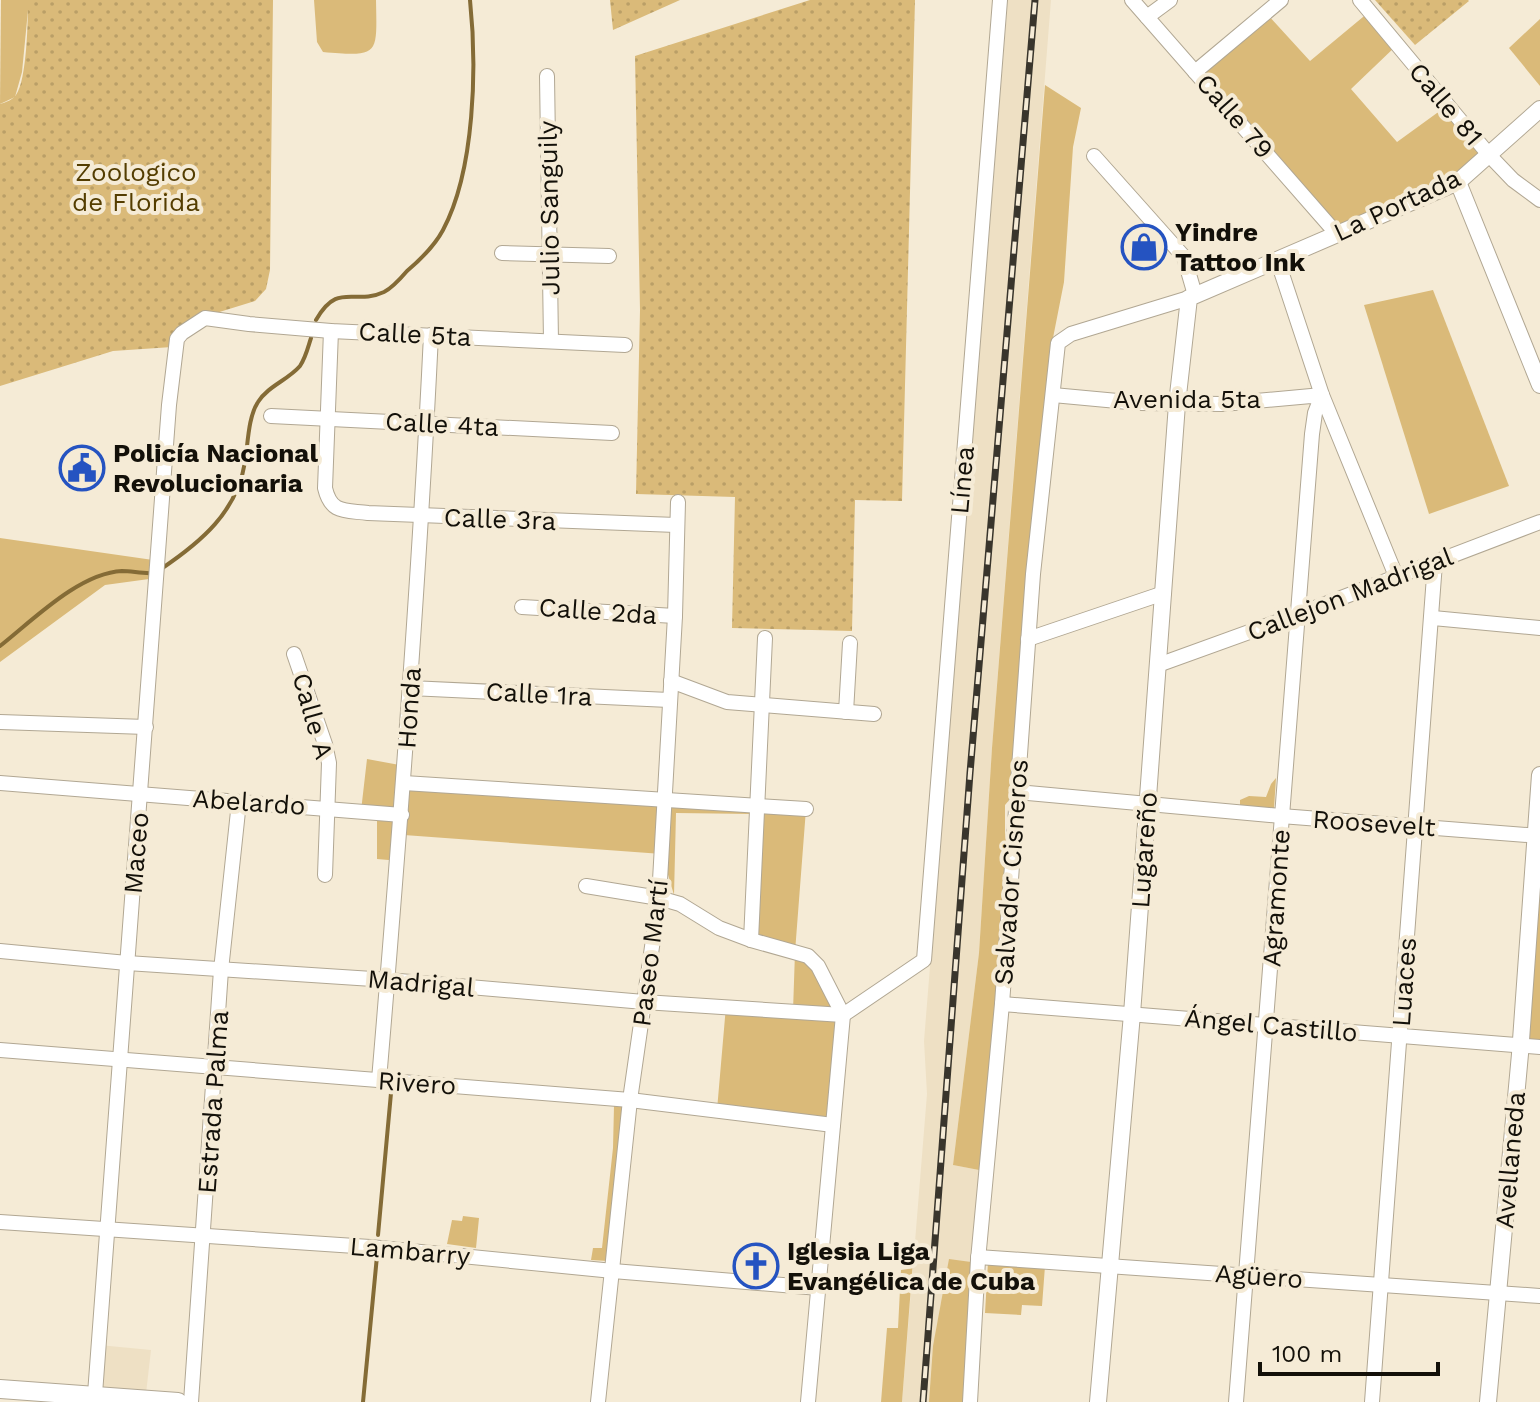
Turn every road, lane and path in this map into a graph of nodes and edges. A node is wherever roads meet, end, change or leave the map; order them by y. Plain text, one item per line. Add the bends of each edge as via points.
1 (1000, 0) edge
2 (1132, 0) edge
3 (1170, 0) edge
4 (1281, 0) edge
5 (1360, 0) edge
6 (1147, 17) junction
7 (1195, 72) junction
8 (547, 76) dead end
9 (1540, 109) edge
10 (1094, 156) dead end
11 (1490, 156) junction
12 (1458, 182) junction
13 (1540, 200) edge
14 (1336, 233) junction
15 (502, 253) dead end
16 (551, 254) junction
17 (609, 256) dead end
18 (1277, 259) junction
19 (1192, 296) junction
20 (205, 318) joint
21 (331, 331) junction
22 (431, 335) junction
23 (551, 341) junction
24 (1058, 343) joint
25 (625, 345) dead end
26 (1540, 385) edge
27 (1053, 395) junction
28 (1322, 395) junction
29 (1177, 404) junction
30 (271, 416) dead end
31 (328, 420) junction
32 (427, 423) junction
33 (612, 433) dead end
34 (678, 502) dead end
35 (423, 516) junction
36 (1540, 522) edge
37 (676, 525) junction
38 (1435, 563) junction
39 (1396, 576) junction
40 (1164, 593) junction
41 (522, 607) dead end
42 (1299, 614) junction
43 (675, 616) junction
44 (1433, 618) junction
45 (1540, 628) edge
46 (765, 638) dead end
47 (1028, 639) junction
48 (850, 643) dead end
49 (294, 654) dead end
50 (1158, 665) junction
51 (671, 681) junction
52 (410, 688) junction
53 (669, 700) junction
54 (762, 705) junction
55 (846, 712) junction
56 (874, 714) dead end
57 (0, 722) edge
58 (146, 727) junction
59 (1540, 775) edge
60 (0, 783) edge
61 (404, 783) junction
62 (1017, 792) junction
63 (141, 793) junction
64 (665, 801) junction
65 (239, 802) junction
66 (1147, 803) junction
67 (756, 805) junction
68 (329, 808) junction
69 (806, 809) dead end
70 (402, 815) junction
71 (1281, 816) junction
72 (1417, 826) junction
73 (1537, 835) edge
74 (325, 875) dead end
75 (586, 886) dead end
76 (659, 898) junction
77 (751, 940) junction
78 (0, 951) edge
79 (127, 963) junction
80 (221, 970) junction
81 (388, 980) junction
82 (644, 1002) junction
83 (1002, 1004) junction
84 (1132, 1014) junction
85 (843, 1015) junction
86 (1266, 1025) junction
87 (1400, 1035) junction
88 (1520, 1046) junction
89 (1540, 1047) edge
90 (0, 1050) edge
91 (120, 1060) junction
92 (215, 1069) junction
93 (379, 1080) junction
94 (630, 1100) junction
95 (833, 1125) junction
96 (0, 1222) edge
97 (107, 1229) junction
98 (204, 1236) junction
99 (978, 1257) junction
100 (1109, 1266) junction
101 (613, 1271) junction
102 (1246, 1275) junction
103 (1381, 1285) junction
104 (819, 1288) junction
105 (1497, 1293) junction
106 (1540, 1296) edge
107 (0, 1389) edge
108 (95, 1398) edge
109 (178, 1402) edge
110 (191, 1402) edge
111 (598, 1402) edge
112 (808, 1402) edge
113 (970, 1402) edge
114 (1098, 1402) edge
115 (1236, 1402) edge
116 (1372, 1402) edge
117 (1488, 1402) edge

1 - 85 street, Línea via 924,960
2 - 6 street, Calle 79
3 - 6 street
4 - 7 street
5 - 11 street, Calle 81
6 - 7 street, Calle 79
7 - 14 street, Calle 79
8 - 16 street, Julio Sanguily
9 - 11 street, La Portada
10 - 19 street via 1184,257
11 - 12 street, La Portada
11 - 13 street, Calle 81
12 - 14 street, La Portada
12 - 26 street
14 - 18 street, La Portada
15 - 16 street
16 - 17 street
16 - 23 street, Julio Sanguily
18 - 19 street, La Portada
18 - 28 street
19 - 24 street, La Portada via 1071,334
19 - 29 street, Lugareño
20 - 21 street, Calle 5ta
20 - 58 street, Maceo via 177,339
21 - 22 street, Calle 5ta
21 - 31 street
22 - 23 street, Calle 5ta
22 - 32 street, Honda
23 - 25 street, Calle 5ta
24 - 27 street, Salvador Cisneros
27 - 29 street, Avenida 5ta
27 - 47 street, Salvador Cisneros
28 - 29 street, Avenida 5ta
28 - 39 street
28 - 42 street, Agramonte via 1312,434
29 - 40 street, Lugareño
30 - 31 street, Calle 4ta
31 - 32 street, Calle 4ta
31 - 35 street, Calle 3ra via 328,501 344,510
32 - 33 street, Calle 4ta
32 - 35 street, Honda
34 - 37 street, Paseo Martí
35 - 37 street, Calle 3ra
35 - 52 street, Honda
36 - 38 street, Callejon Madrigal
37 - 43 street, Paseo Martí
38 - 39 street, Callejon Madrigal
38 - 44 street, Luaces
39 - 42 street, Callejon Madrigal
40 - 47 street
40 - 50 street, Lugareño
41 - 43 street, Calle 2da
42 - 50 street, Callejon Madrigal
42 - 71 street, Agramonte
43 - 51 street, Paseo Martí
44 - 45 street
44 - 72 street, Luaces
46 - 54 street
47 - 62 street, Salvador Cisneros
48 - 55 street
49 - 68 street, Calle A via 325,744
50 - 66 street, Lugareño
51 - 53 street, Paseo Martí
51 - 54 street via 727,702
52 - 53 street, Calle 1ra
52 - 61 street, Honda
53 - 64 street, Paseo Martí
54 - 55 street
54 - 67 street
55 - 56 street
57 - 58 street
58 - 63 street, Maceo
59 - 73 street, Avellaneda
60 - 63 street, Abelardo
61 - 64 street
61 - 70 street, Honda
62 - 66 street, Roosevelt
62 - 83 street, Salvador Cisneros
63 - 65 street, Abelardo
63 - 79 street, Maceo
64 - 67 street
64 - 76 street, Paseo Martí
65 - 68 street, Abelardo
65 - 80 street, Estrada Palma
66 - 71 street, Roosevelt
66 - 84 street, Lugareño
67 - 69 street
67 - 77 street
68 - 70 street, Abelardo
68 - 74 street, Calle A
70 - 81 street, Honda
71 - 72 street, Roosevelt
71 - 86 street, Agramonte
72 - 73 street, Roosevelt
72 - 87 street, Luaces
73 - 88 street, Avellaneda
75 - 76 street
76 - 77 street
76 - 82 street, Paseo Martí
77 - 85 street via 808,956
78 - 79 street, Madrigal
79 - 80 street, Madrigal
79 - 91 street, Maceo
80 - 81 street, Madrigal
80 - 92 street, Estrada Palma
81 - 82 street, Madrigal
81 - 93 street, Honda
82 - 85 street, Madrigal
82 - 94 street, Paseo Martí
83 - 84 street, Ángel Castillo
83 - 99 street, Salvador Cisneros
84 - 86 street, Ángel Castillo
84 - 100 street, Lugareño
85 - 95 street
86 - 87 street, Ángel Castillo
86 - 102 street, Agramonte
87 - 88 street, Ángel Castillo
87 - 103 street, Luaces
88 - 89 street, Ángel Castillo
88 - 105 street, Avellaneda
90 - 91 street, Rivero
91 - 92 street, Rivero
91 - 97 street, Maceo
92 - 93 street, Rivero
92 - 98 street, Estrada Palma
93 - 94 street, Rivero
94 - 95 street, Rivero
94 - 101 street, Paseo Martí
95 - 104 street
96 - 97 street, Lambarry
97 - 98 street, Lambarry
97 - 108 street, Maceo
98 - 101 street, Lambarry
98 - 110 street, Estrada Palma
99 - 100 street, Agüero
99 - 113 street, Salvador Cisneros
100 - 102 street, Agüero
100 - 114 street, Lugareño
101 - 104 street, Lambarry
101 - 111 street, Paseo Martí
102 - 103 street, Agüero
102 - 115 street, Agramonte
103 - 105 street, Agüero
103 - 116 street, Luaces
104 - 112 street
105 - 106 street, Agüero
105 - 117 street, Avellaneda
107 - 108 main road
108 - 109 main road

